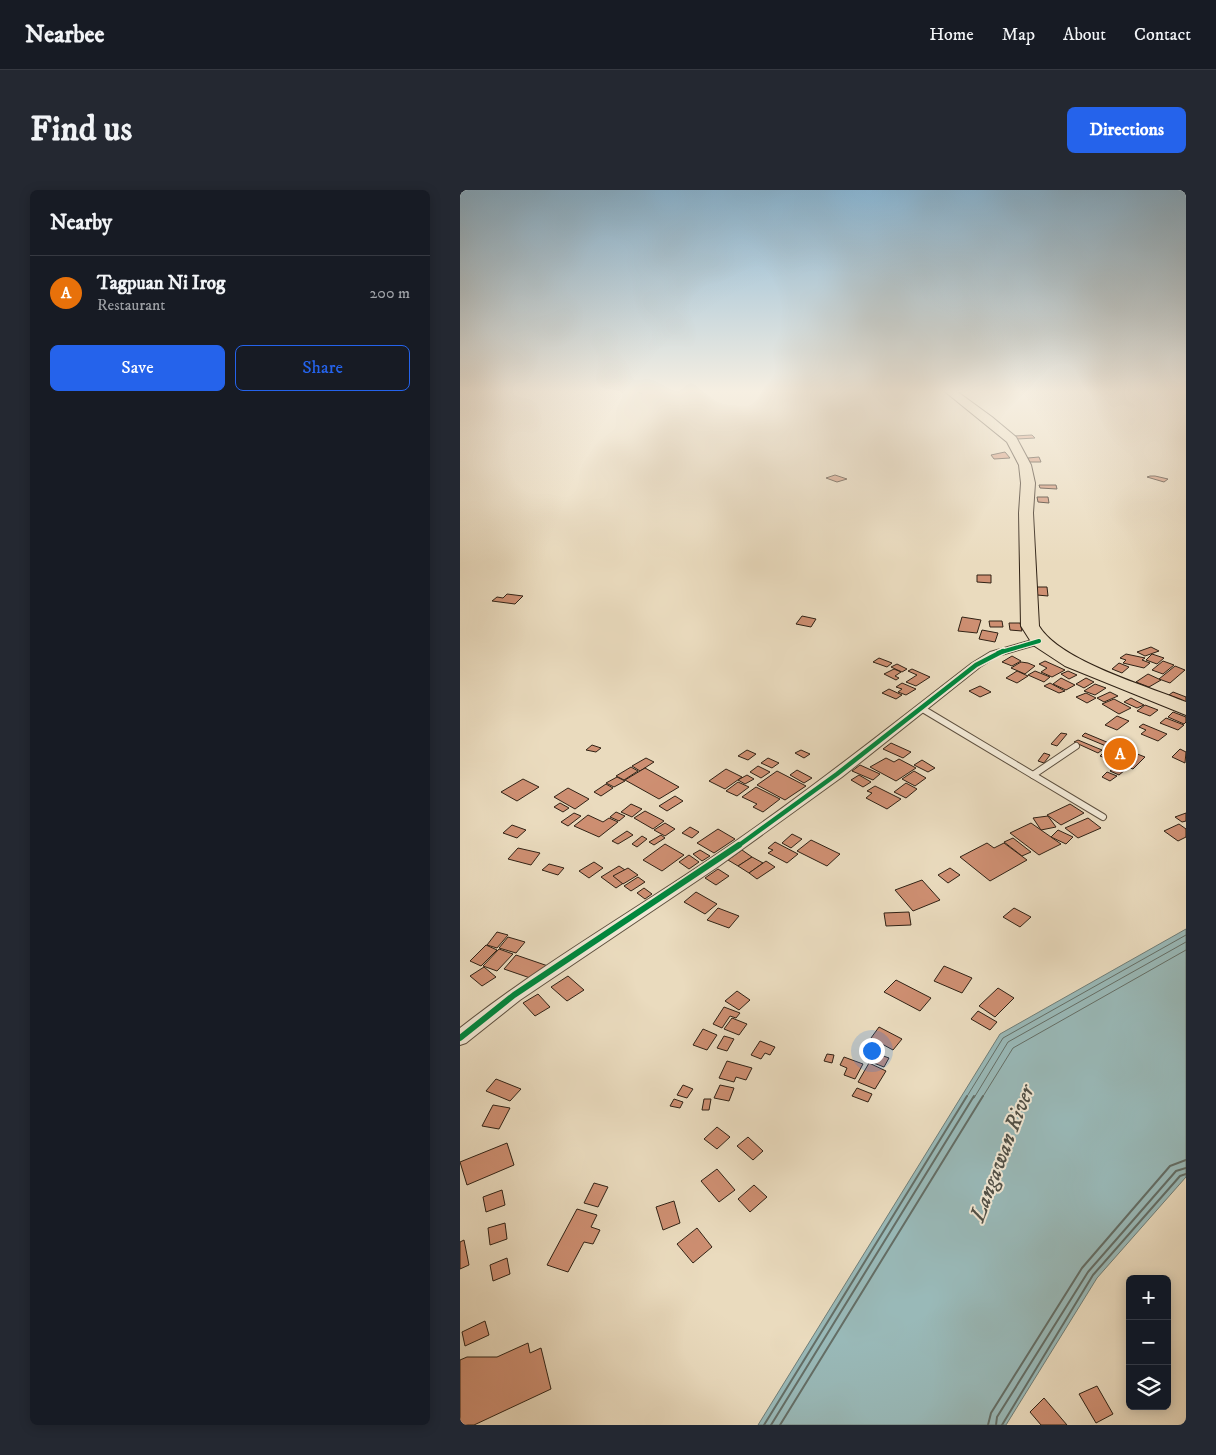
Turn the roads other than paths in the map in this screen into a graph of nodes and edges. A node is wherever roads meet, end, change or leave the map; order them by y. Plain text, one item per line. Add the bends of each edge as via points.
1 (1016, 448) edge
2 (1039, 641) junction
3 (921, 708) junction
4 (1186, 708) edge
5 (1076, 746) dead end
6 (1033, 775) junction
7 (1103, 817) dead end
8 (460, 1038) edge

1 - 2 main road via 1025,465 1028,483 1029,616 1030,626
2 - 3 street via 994,654
2 - 4 main road via 1071,662
3 - 6 lane
3 - 8 street via 714,863 514,995
5 - 6 lane
6 - 7 lane

